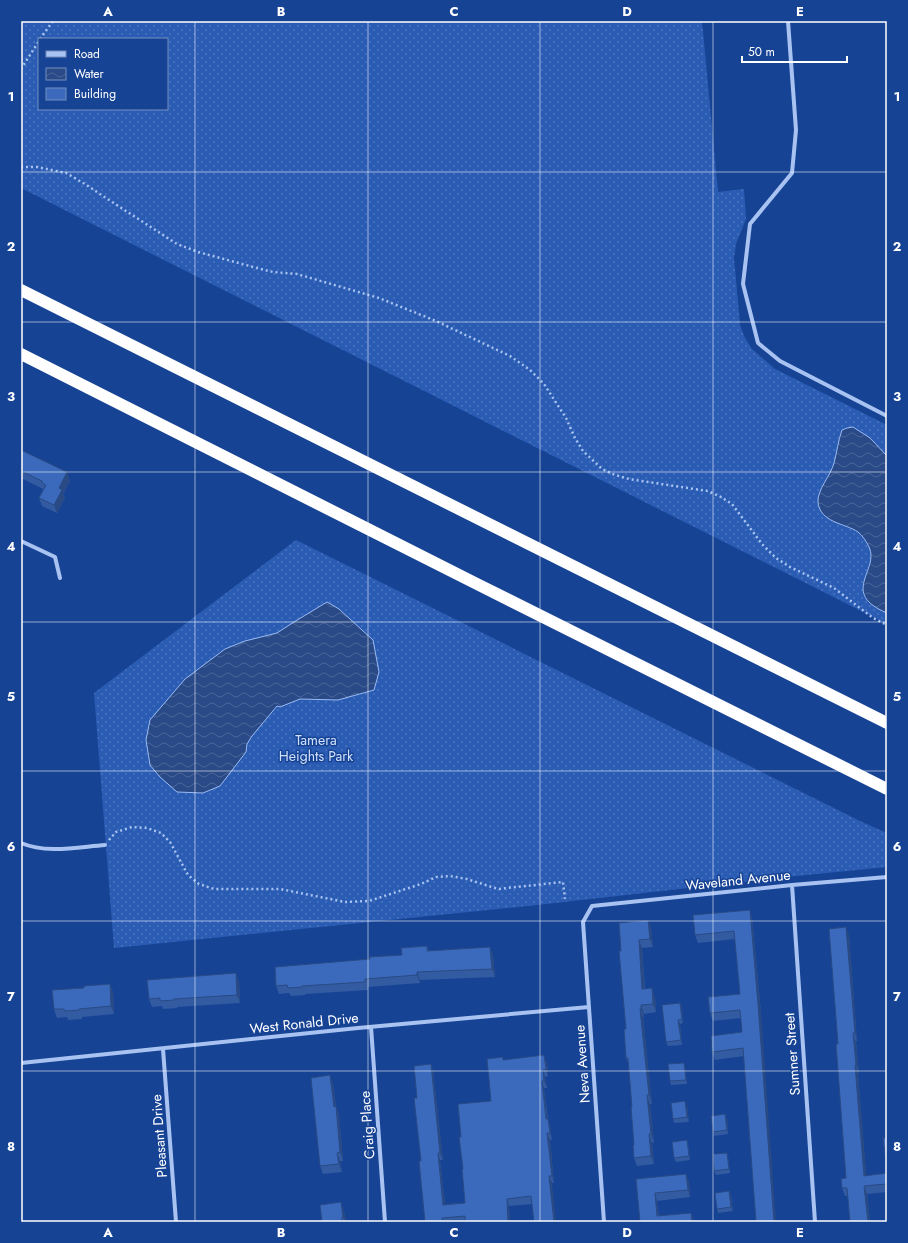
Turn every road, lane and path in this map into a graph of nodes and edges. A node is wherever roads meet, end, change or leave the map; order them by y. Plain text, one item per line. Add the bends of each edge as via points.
1 (53, 21) edge
2 (788, 21) edge
3 (41, 38) edge
4 (38, 43) edge
5 (21, 69) edge
6 (21, 166) edge
7 (21, 290) edge
8 (21, 354) edge
9 (887, 416) edge
10 (21, 541) edge
11 (60, 578) dead end
12 (887, 626) edge
13 (887, 723) edge
14 (887, 789) edge
15 (21, 842) edge
16 (105, 845) joint
17 (887, 877) edge
18 (792, 885) junction
19 (565, 898) dead end
20 (592, 906) joint
21 (588, 1007) junction
22 (371, 1027) junction
23 (163, 1049) junction
24 (21, 1063) edge
25 (176, 1222) edge
26 (385, 1222) edge
27 (604, 1222) edge
28 (815, 1222) edge

1 - 3 path
2 - 9 street via 796,130 792,174 750,224 743,284 758,343 780,361
4 - 5 path
6 - 12 path via 66,173 177,244 257,268 297,274 379,298 436,321 510,356 544,384 583,451 602,469 629,479 708,491 721,497 732,504 762,544 776,558 834,588
7 - 13 highway
8 - 14 highway
10 - 11 street via 55,557
15 - 16 street via 28,846 47,849
16 - 19 path via 116,832 132,827 147,828 161,833 170,842 188,875 199,884 214,889 280,890 345,902 369,900 436,877 450,876 498,889 562,882
17 - 18 street, Waveland Avenue
18 - 20 street, Waveland Avenue
18 - 28 street, Sumner Street
20 - 21 street, Neva Avenue via 583,922
21 - 22 street, West Ronald Drive
21 - 27 street, Neva Avenue
22 - 23 street, West Ronald Drive
22 - 26 street, Craig Place
23 - 24 street, West Ronald Drive
23 - 25 street, Pleasant Drive

